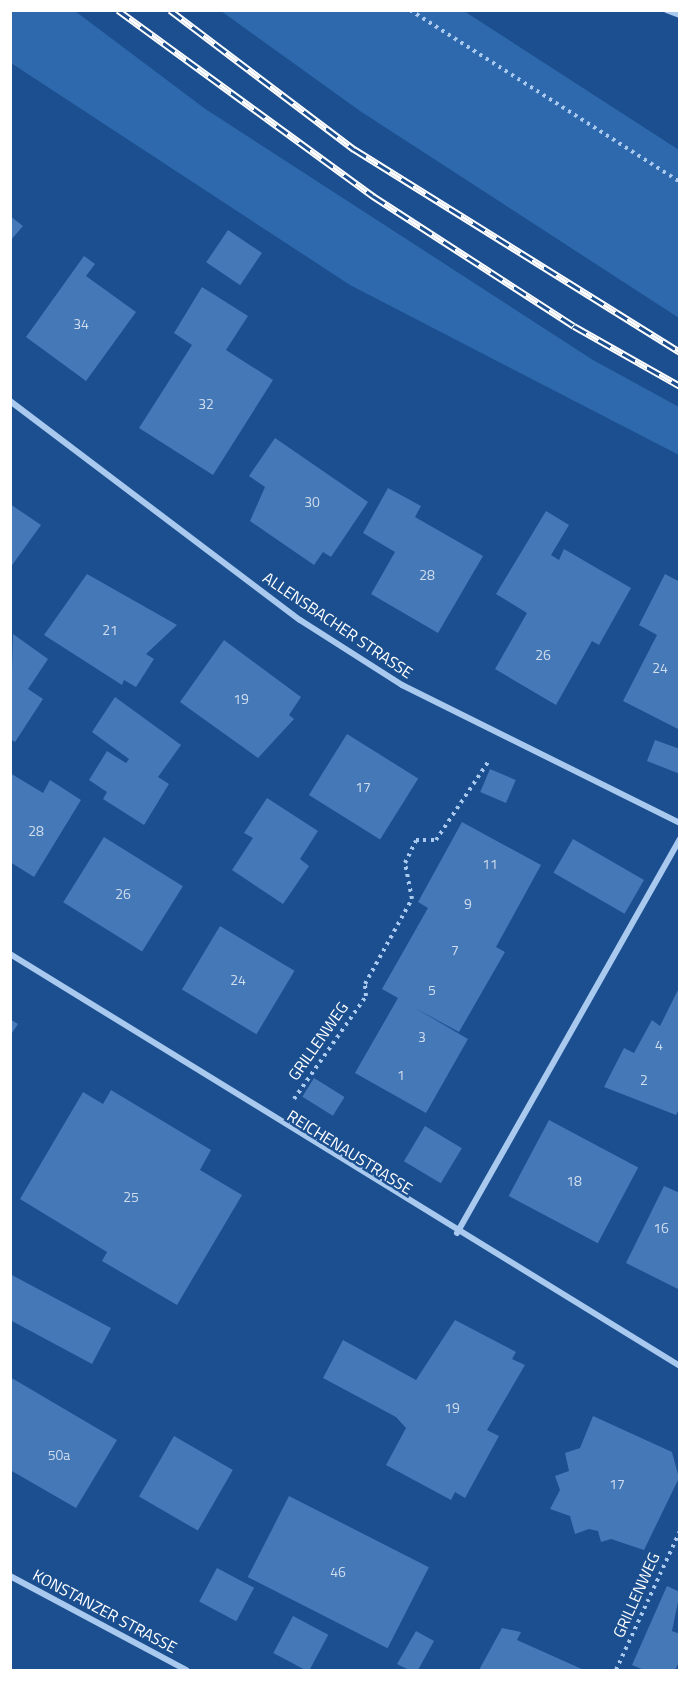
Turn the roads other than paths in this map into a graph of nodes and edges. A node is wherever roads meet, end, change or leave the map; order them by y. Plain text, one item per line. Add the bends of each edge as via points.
1 (666, 10) edge
2 (680, 15) edge
3 (10, 401) edge
4 (680, 823) edge
5 (680, 839) edge
6 (10, 954) edge
7 (457, 1233) junction
8 (680, 1366) edge
9 (10, 1576) edge
10 (186, 1671) edge

1 - 2 lane
3 - 4 street, ALLENSBACHER STRASSE via 300,620 402,685
5 - 7 street
6 - 7 street, REICHENAUSTRASSE
7 - 8 street, REICHENAUSTRASSE
9 - 10 street, KONSTANZER STRASSE

